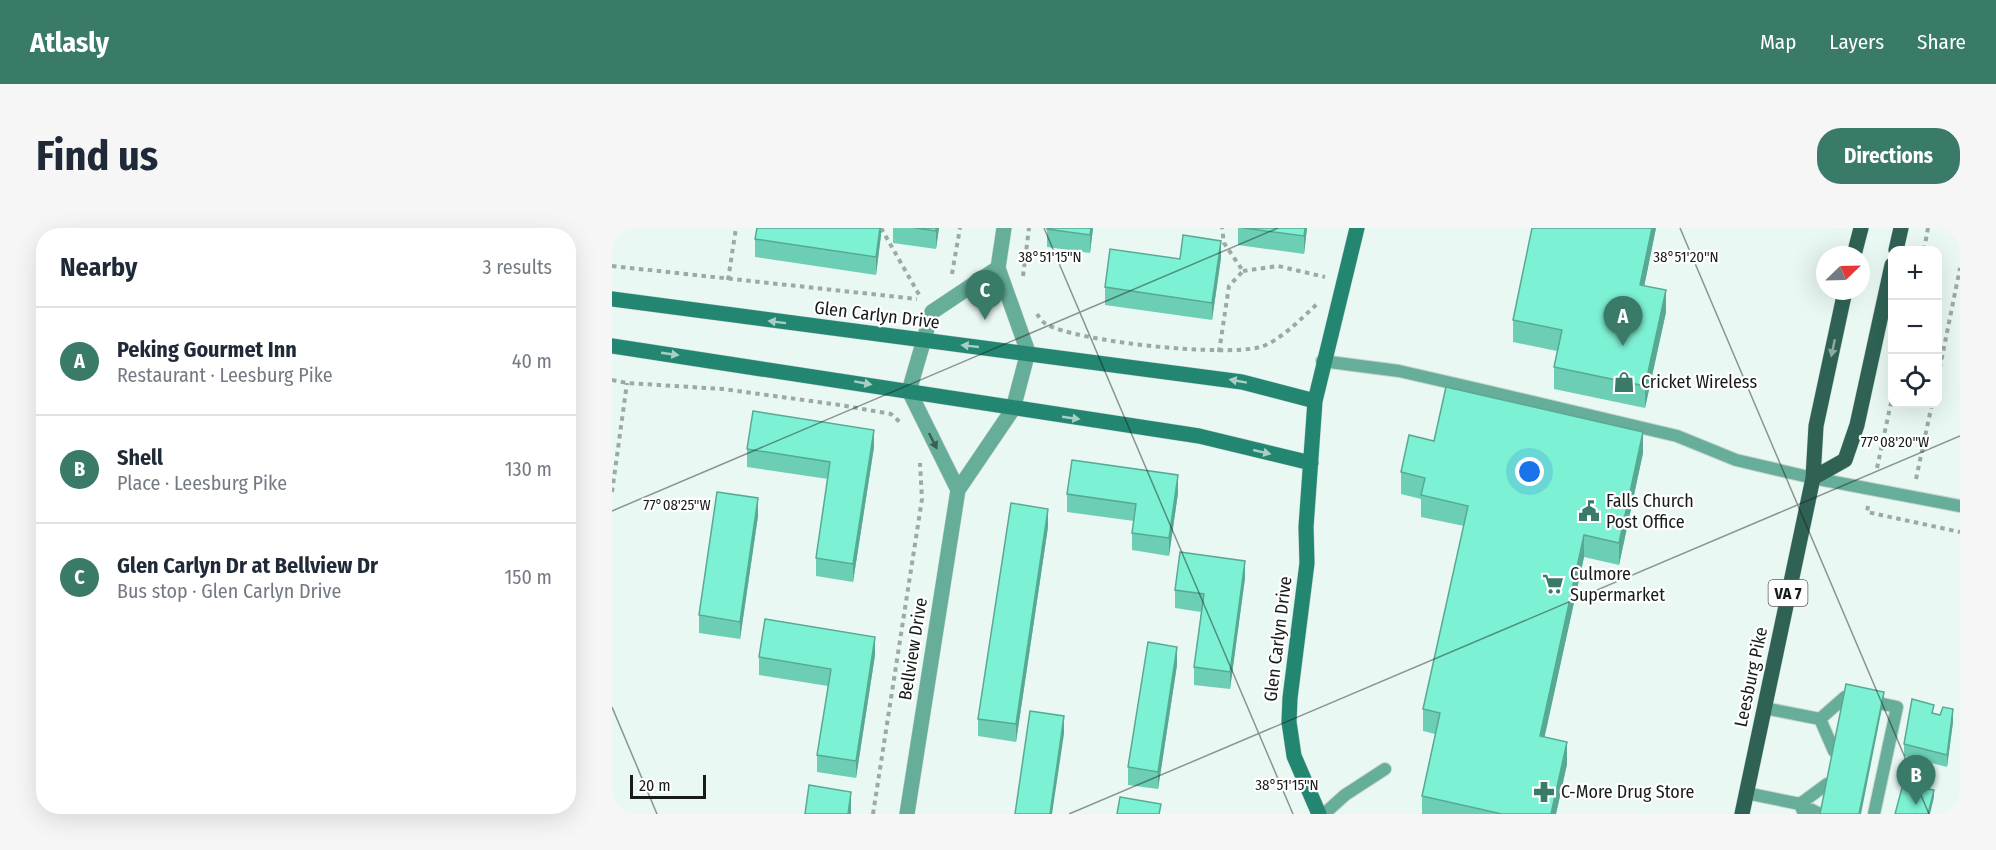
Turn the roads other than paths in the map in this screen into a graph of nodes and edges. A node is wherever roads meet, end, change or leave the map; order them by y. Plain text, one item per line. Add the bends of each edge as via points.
1 (1004, 228) edge
2 (1357, 228) edge
3 (1861, 228) edge
4 (1901, 228) edge
5 (1856, 246) edge
6 (1897, 246) edge
7 (998, 268) junction
8 (1888, 287) edge
9 (612, 298) edge
10 (1843, 300) edge
11 (922, 340) junction
12 (612, 346) edge
13 (1029, 352) junction
14 (1322, 361) junction
15 (909, 391) junction
16 (1315, 401) junction
17 (1013, 409) junction
18 (1311, 463) junction
19 (1813, 478) junction
20 (958, 490) junction
21 (1960, 506) edge
22 (1845, 697) edge
23 (1883, 704) edge
24 (1764, 708) junction
25 (1820, 719) junction
26 (1839, 723) edge
27 (1877, 730) edge
28 (1891, 733) junction
29 (1834, 751) edge
30 (1871, 760) edge
31 (1885, 763) junction
32 (1384, 769) dead end
33 (1827, 784) edge
34 (1865, 792) edge
35 (1746, 793) junction
36 (1878, 795) junction
37 (1802, 809) edge
38 (907, 814) edge
39 (1319, 814) edge
40 (1324, 814) edge
41 (1742, 814) edge
42 (1820, 814) edge
43 (1874, 814) edge

1 - 7 street
2 - 14 street, Glen Carlyn Drive
3 - 5 main road
4 - 6 main road
7 - 11 street via 932,312
7 - 13 street
8 - 19 main road via 1857,425 1845,460
11 -> 9 street, Glen Carlyn Drive
10 -> 19 main road, Leesburg Pike / VA 7 via 1816,426
13 -> 11 street, Glen Carlyn Drive
11 - 15 street
12 -> 15 street
16 -> 13 street, Glen Carlyn Drive via 1242,382
13 - 17 street, Bellview Drive
14 - 16 street, Glen Carlyn Drive
14 - 19 lane via 1411,374 1677,436 1736,460
15 - 17 street
15 -> 20 street
16 - 18 street, Glen Carlyn Drive
17 -> 18 street via 1199,436
17 - 20 street, Bellview Drive
18 - 39 street, Glen Carlyn Drive via 1307,563 1289,722 1294,756
19 - 21 lane
19 - 24 main road, Leesburg Pike / VA 7
20 - 38 street, Bellview Drive
22 - 25 lane
23 - 28 lane via 1897,707
24 - 25 lane
24 - 35 main road, Leesburg Pike / VA 7
25 - 26 lane
25 - 29 lane
27 - 28 lane
28 - 31 lane
30 - 31 lane
31 - 36 lane
32 - 40 lane
33 - 37 lane
34 - 36 lane
35 - 37 lane
35 - 41 main road, Leesburg Pike / VA 7
36 - 43 lane
37 - 42 lane

